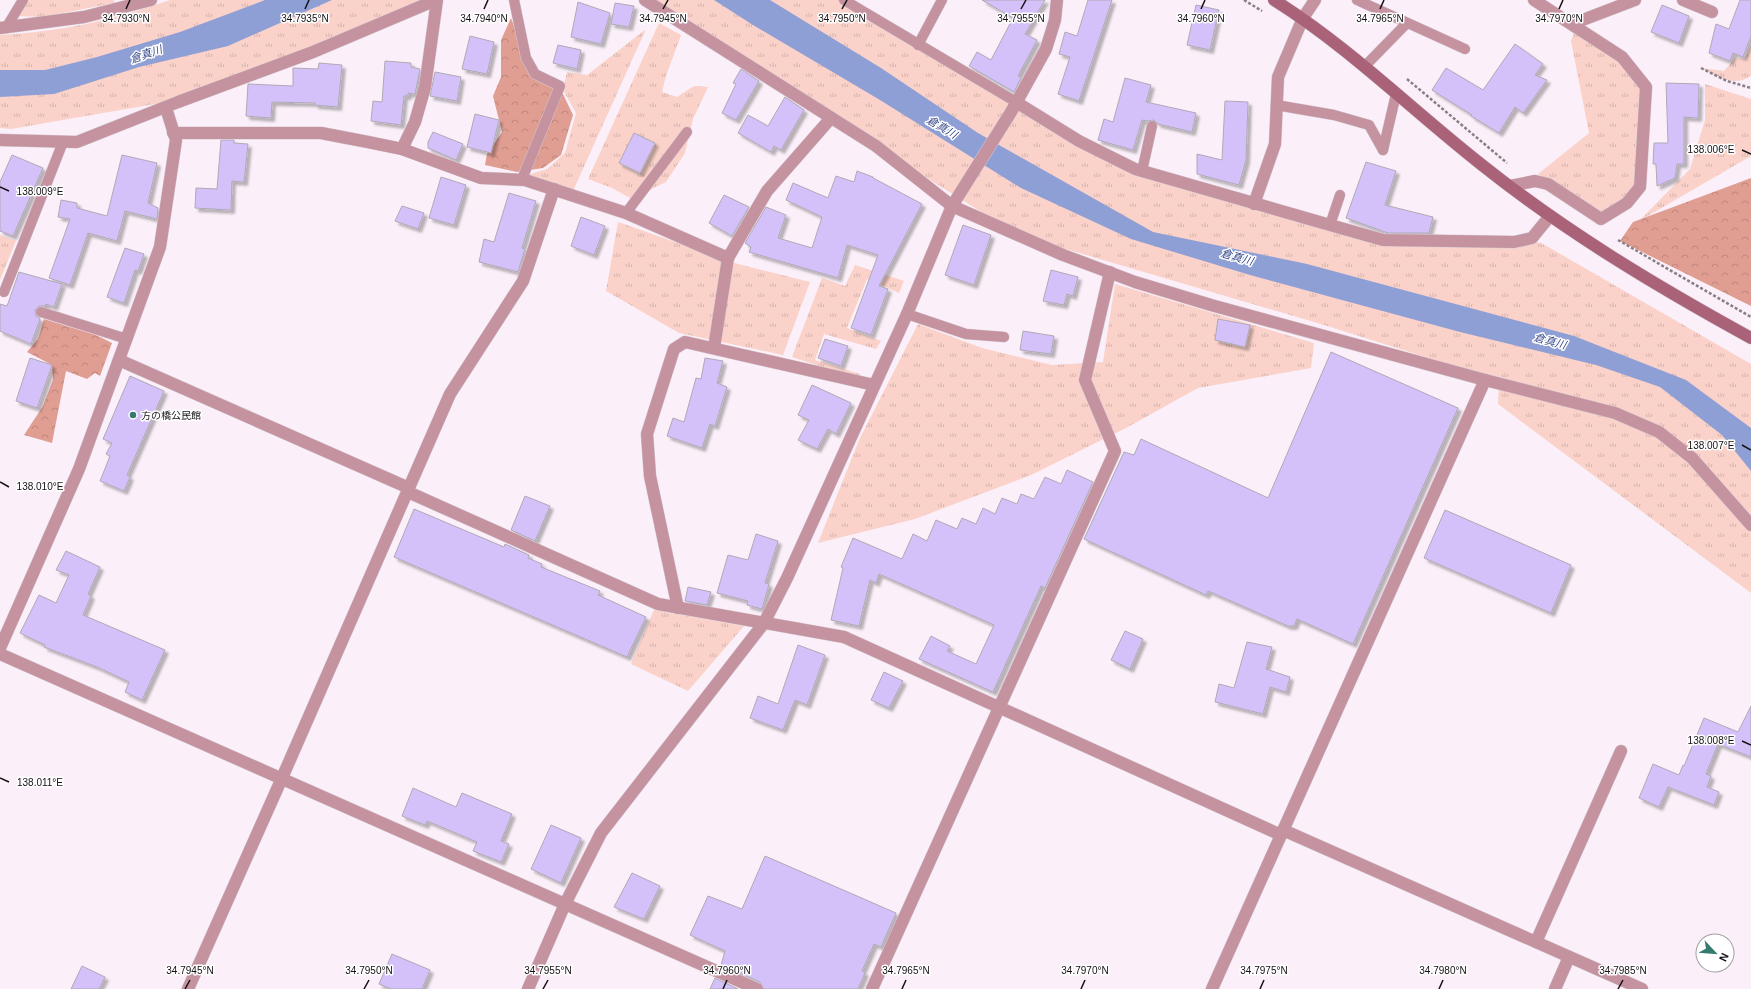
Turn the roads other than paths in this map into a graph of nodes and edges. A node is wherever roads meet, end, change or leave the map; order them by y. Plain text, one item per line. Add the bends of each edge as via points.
1 (23, 0) edge
2 (149, 0) edge
3 (436, 0) edge
4 (514, 0) edge
5 (645, 0) edge
6 (844, 0) edge
7 (942, 0) edge
8 (1057, 0) edge
9 (1274, 0) edge
10 (1315, 0) edge
11 (1357, 0) edge
12 (1534, 0) edge
13 (1635, 0) edge
14 (1683, 0) edge
15 (1712, 12) dead end
16 (1303, 18) junction
17 (1407, 23) junction
18 (1572, 24) junction
19 (3, 28) edge
20 (918, 45) junction
21 (1465, 49) dead end
22 (1364, 66) junction
23 (1396, 94) junction
24 (1276, 105) junction
25 (1013, 107) junction
26 (166, 108) junction
27 (831, 118) junction
28 (1152, 126) dead end
29 (687, 132) dead end
30 (173, 133) junction
31 (0, 140) edge
32 (62, 142) junction
33 (402, 149) junction
34 (1142, 171) junction
35 (522, 179) junction
36 (1510, 186) junction
37 (554, 189) junction
38 (1340, 195) dead end
39 (1254, 204) junction
40 (952, 206) junction
41 (626, 213) junction
42 (1550, 216) junction
43 (1330, 225) junction
44 (728, 258) junction
45 (1110, 272) junction
46 (4, 292) dead end
47 (40, 312) dead end
48 (907, 314) junction
49 (1004, 337) dead end
50 (1751, 338) edge
51 (127, 339) junction
52 (714, 348) junction
53 (119, 360) junction
54 (1485, 380) junction
55 (874, 385) junction
56 (409, 490) junction
57 (1751, 525) edge
58 (678, 608) junction
59 (764, 623) junction
60 (0, 648) edge
61 (0, 654) edge
62 (999, 708) junction
63 (1621, 751) dead end
64 (282, 778) junction
65 (1282, 832) junction
66 (565, 904) junction
67 (1536, 942) junction
68 (1569, 957) junction
69 (188, 989) edge
70 (528, 989) edge
71 (757, 989) edge
72 (872, 989) edge
73 (1212, 989) edge
74 (1555, 989) edge
75 (1642, 989) edge

1 - 19 lane
2 - 19 street via 84,18
3 - 26 street via 314,52 184,99
3 - 33 street via 425,86 415,122
4 - 35 lane via 526,58 535,74 560,86
5 - 27 street
6 - 20 lane
7 - 20 lane
8 - 25 street via 1055,20 1046,49
9 - 16 street
10 - 16 street
11 - 17 lane
12 - 18 street
13 - 18 street
14 - 15 street
16 - 22 street
16 - 24 street via 1278,77
17 - 21 lane
17 - 22 lane
18 - 36 street via 1622,57 1646,87 1640,187 1627,203 1601,219 1548,184 1535,181
20 - 25 lane
22 - 23 street
23 - 24 lane via 1383,150 1369,126 1334,115
23 - 36 street
24 - 39 street via 1275,144
25 - 34 street
25 - 40 street
26 - 30 street
26 - 32 street via 77,142
27 - 40 street via 876,146
27 - 44 street via 768,191
28 - 34 lane
29 - 41 lane
30 - 33 street via 321,133
30 - 51 street via 176,140 160,247
31 - 32 street
32 - 46 lane
33 - 35 street via 481,178
34 - 39 street
35 - 37 street
36 - 42 street
37 - 41 street
37 - 56 street via 523,281 450,394
38 - 43 lane
39 - 43 street
40 - 45 street via 1063,255
40 - 48 street
41 - 44 street
42 - 43 street via 1532,238 1514,242 1383,240
42 - 50 street via 1616,260
44 - 52 street
45 - 54 street via 1211,305
45 - 62 street via 1085,380 1115,451
47 - 51 lane
48 - 49 lane via 966,334
48 - 55 street
51 - 53 street
52 - 55 street
52 - 58 street via 685,342 674,349 647,434 650,476
53 - 56 street
53 - 60 street via 79,470
54 - 57 street via 1615,413 1659,432 1692,458
54 - 65 street
55 - 59 street
56 - 58 street via 658,604
56 - 64 street
58 - 59 street
59 - 62 street via 844,637
59 - 66 street via 601,833
61 - 64 street
62 - 65 street
62 - 72 street
63 - 67 street
64 - 66 street
64 - 69 street
65 - 67 street
65 - 73 street
66 - 70 street
66 - 71 street
67 - 68 street
68 - 74 street
68 - 75 street

